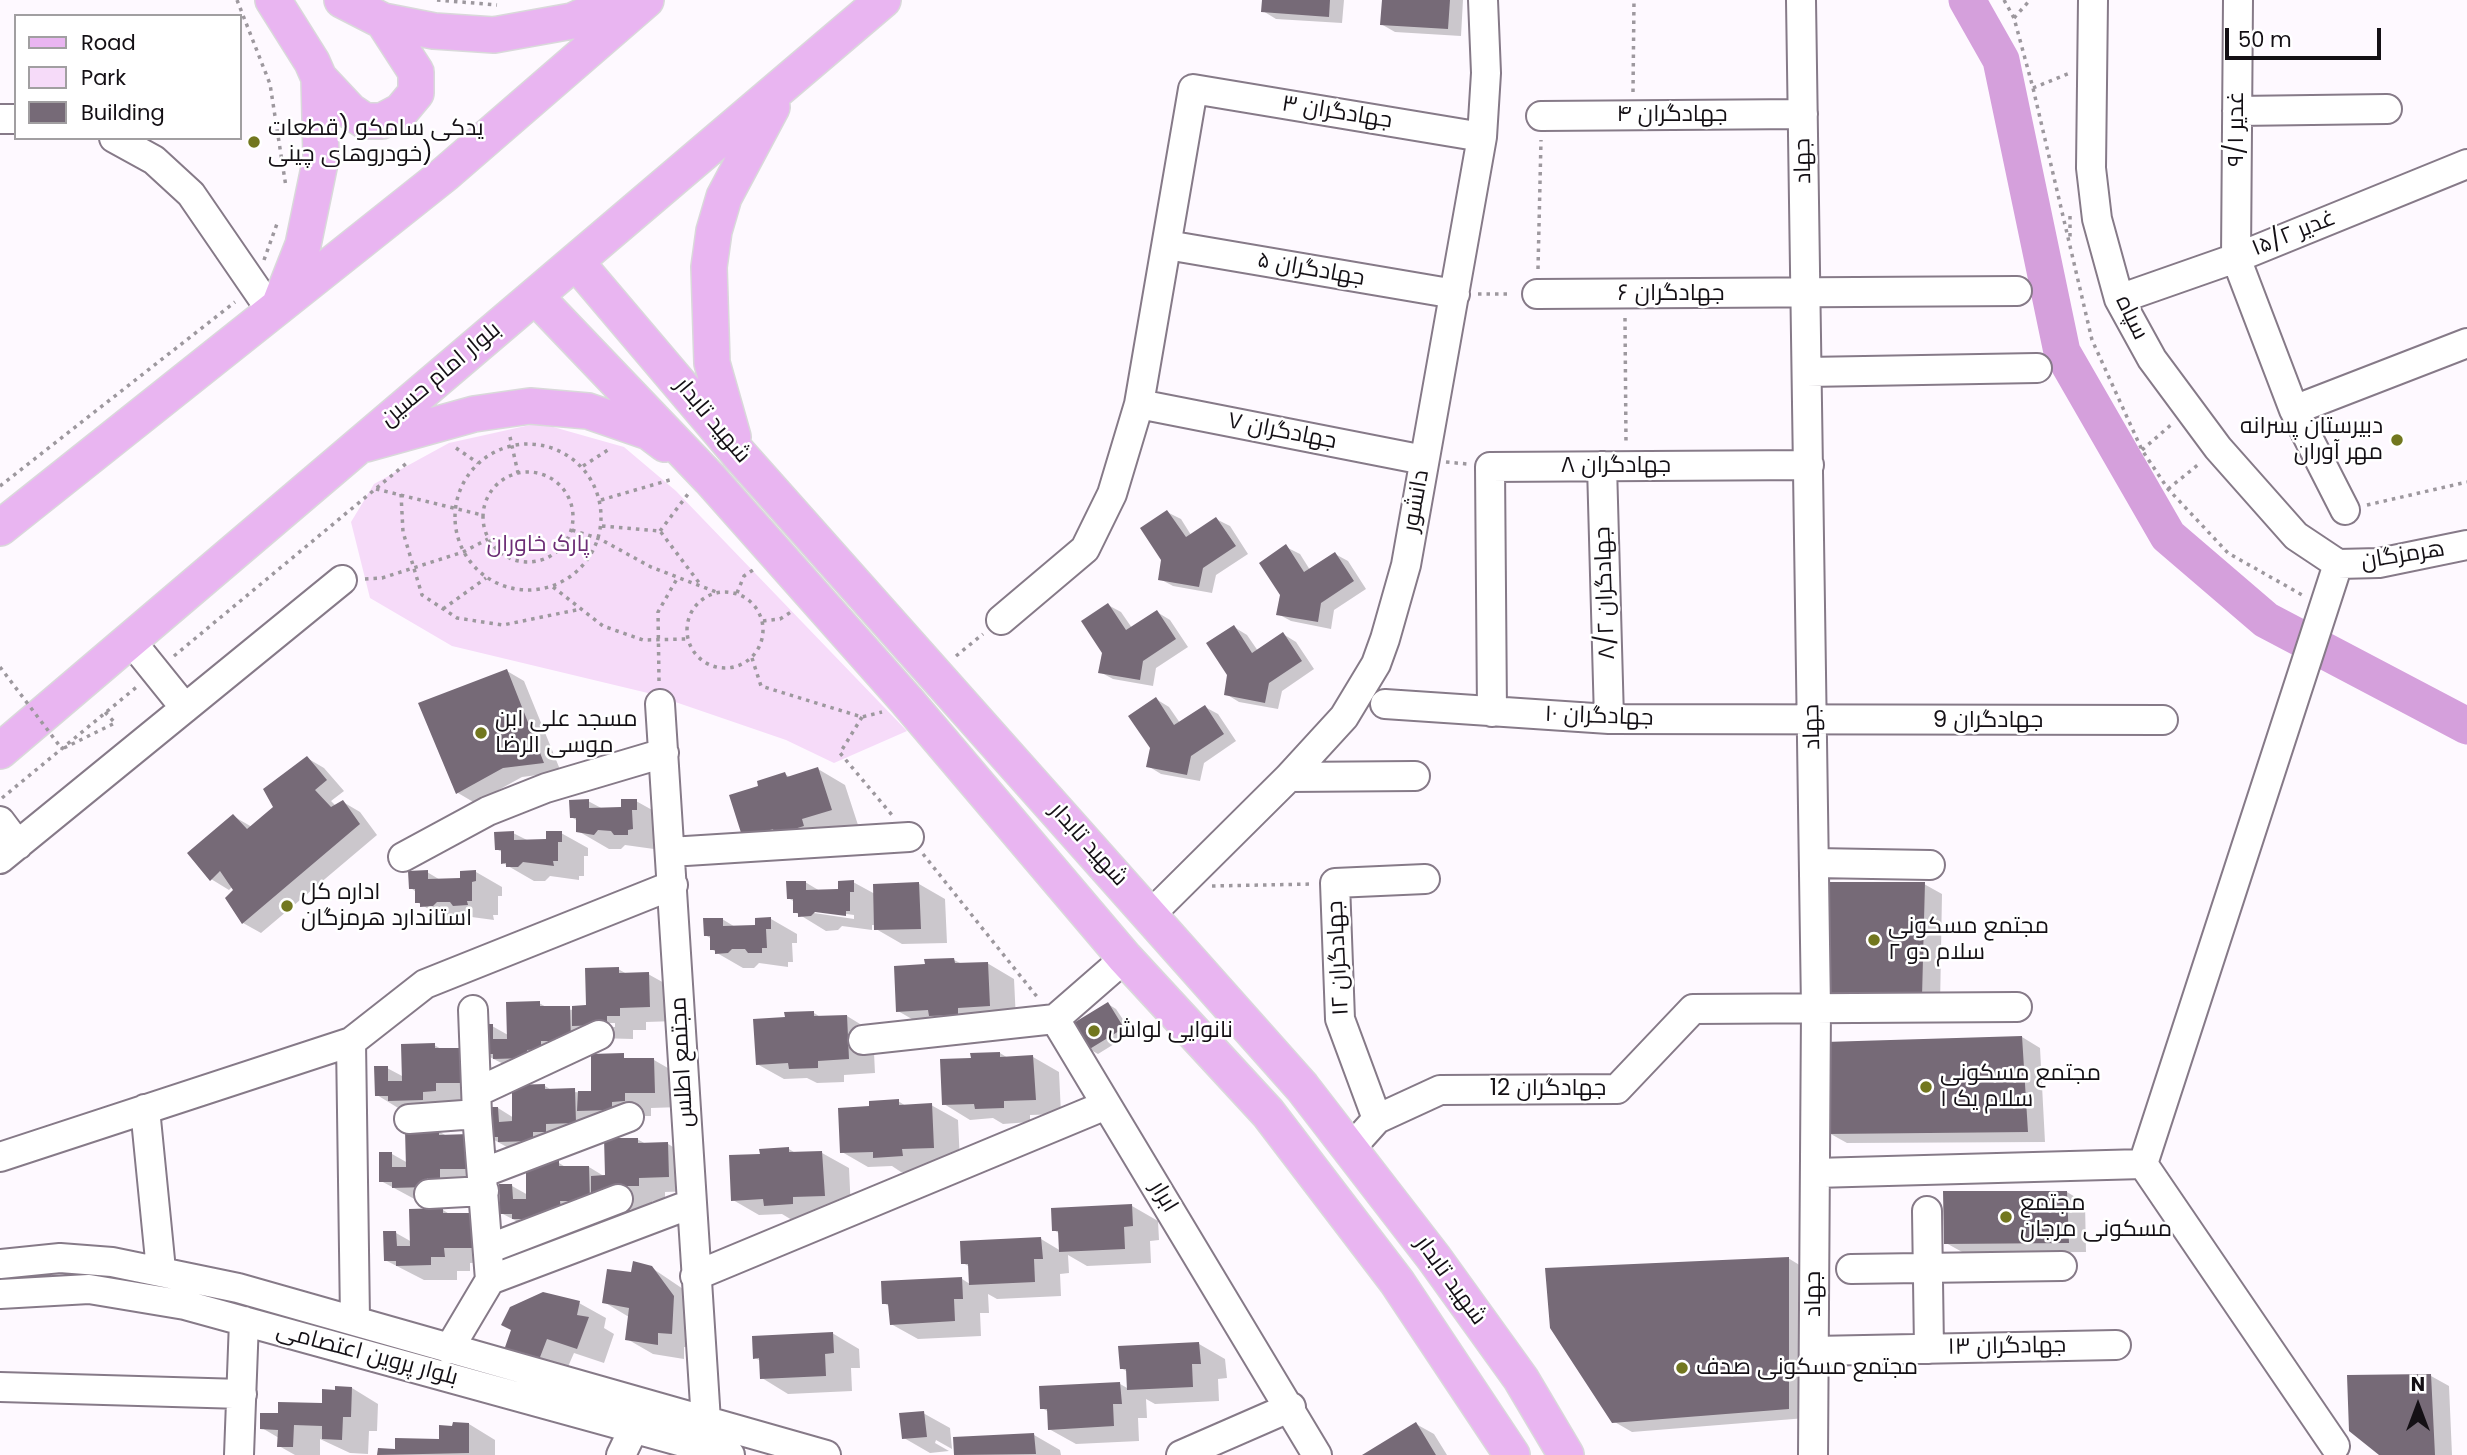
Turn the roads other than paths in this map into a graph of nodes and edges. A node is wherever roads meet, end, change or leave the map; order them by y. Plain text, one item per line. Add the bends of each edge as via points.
1 (273, 0) edge
2 (342, 0) edge
3 (619, 0) edge
4 (646, 0) edge
5 (883, 0) edge
6 (1483, 0) edge
7 (1801, 0) edge
8 (2093, 0) edge
9 (2238, 0) edge
10 (383, 21) junction
11 (318, 78) junction
12 (783, 88) junction
13 (2387, 109) dead end
14 (2237, 111) junction
15 (1803, 114) junction
16 (1541, 116) road end
17 (1482, 137) junction
18 (118, 140) edge
19 (2467, 164) edge
20 (1167, 245) junction
21 (2236, 258) junction
22 (576, 262) junction
23 (2017, 291) dead end
24 (1806, 293) junction
25 (1455, 294) junction
26 (1537, 294) road end
27 (535, 296) junction
28 (2119, 299) junction
29 (269, 302) junction
30 (622, 316) junction
31 (2467, 343) edge
32 (587, 351) junction
33 (2037, 368) dead end
34 (1807, 372) junction
35 (1139, 404) junction
36 (2294, 410) junction
37 (356, 447) junction
38 (738, 453) junction
39 (1424, 460) junction
40 (1809, 465) junction
41 (1614, 466) junction
42 (693, 488) junction
43 (2345, 510) road end
44 (0, 528) edge
45 (2467, 545) edge
46 (2338, 564) junction
47 (342, 580) road end
48 (1001, 620) road end
49 (131, 640) junction
50 (934, 674) junction
51 (660, 704) road end
52 (1385, 704) dead end
53 (892, 707) junction
54 (185, 708) junction
55 (1492, 712) junction
56 (1609, 719) junction
57 (2164, 720) dead end
58 (1813, 721) junction
59 (0, 751) edge
60 (664, 753) junction
61 (1415, 776) dead end
62 (1289, 777) junction
63 (0, 821) edge
64 (909, 837) road end
65 (9, 852) edge
66 (670, 852) junction
67 (403, 857) dead end
68 (1815, 863) junction
69 (1930, 865) dead end
70 (1425, 879) dead end
71 (673, 885) junction
72 (1150, 915) junction
73 (1125, 958) junction
74 (2017, 1007) dead end
75 (1816, 1008) junction
76 (474, 1010) dead end
77 (1055, 1019) junction
78 (598, 1035) dead end
79 (863, 1040) dead end
80 (351, 1042) junction
81 (477, 1103) junction
82 (1106, 1105) junction
83 (145, 1109) junction
84 (629, 1117) dead end
85 (410, 1119) dead end
86 (1377, 1119) junction
87 (1351, 1148) junction
88 (0, 1157) edge
89 (2143, 1164) junction
90 (1815, 1173) junction
91 (483, 1182) junction
92 (429, 1194) dead end
93 (618, 1199) dead end
94 (691, 1204) junction
95 (1927, 1211) dead end
96 (488, 1249) junction
97 (0, 1264) edge
98 (2062, 1266) dead end
99 (1928, 1268) junction
100 (1852, 1269) dead end
101 (161, 1270) junction
102 (695, 1276) junction
103 (490, 1280) junction
104 (0, 1294) edge
105 (355, 1319) junction
106 (244, 1321) junction
107 (2116, 1345) dead end
108 (449, 1349) junction
109 (1929, 1349) junction
110 (1814, 1351) junction
111 (0, 1387) edge
112 (242, 1394) junction
113 (1291, 1407) junction
114 (706, 1421) junction
115 (634, 1428) junction
116 (2339, 1452) edge
117 (239, 1455) edge
118 (621, 1455) edge
119 (730, 1455) edge
120 (826, 1455) edge
121 (1181, 1455) edge
122 (1317, 1455) edge
123 (1512, 1455) edge
124 (1566, 1455) edge
125 (1813, 1455) edge

1 - 11 main road
2 - 10 main road
3 - 10 main road via 572,20 494,35 434,31
4 - 29 main road via 444,174
5 - 12 main road, بلوار امام حسین
6 - 17 street, دانشور via 1486,73
7 - 15 street, جهاد
8 - 28 street, سپاه via 2091,168 2097,219
9 - 14 street, غدیر ۹/۱
10 - 11 main road via 416,72 416,93 401,111 382,121 365,121
11 - 29 main road via 321,158 313,206 303,246
12 - 22 main road, بلوار امام حسین
12 - 38 main road via 724,197 709,267 712,363
13 - 14 street
14 - 21 street, غدیر ۹/۱
15 - 16 street, جهادگران ۴
15 - 24 street, جهاد
17 - 20 street, جهادگران ۳ via 1193,89
17 - 25 street, دانشور
18 - 29 street via 154,160 191,194
19 - 21 street, غدیر ۱۵/۲
20 - 25 street, جهادگران ۵
20 - 35 street
21 - 28 street, غدیر ۱۵/۲
21 - 36 street
22 - 27 main road, بلوار امام حسین
22 - 30 main road, شهید تابدار
23 - 24 street, جهادگران ۶
24 - 26 street, جهادگران ۶
24 - 34 street, جهاد
25 - 39 street, دانشور
27 - 32 main road, شهید تابدار
27 - 37 main road, بلوار امام حسین
28 - 46 street, سپاه via 2152,359 2218,448 2296,536
29 - 44 main road
30 - 32 main road via 605,318 586,334
30 - 38 main road, شهید تابدار
31 - 36 street
32 - 42 main road, شهید تابدار
33 - 34 street
34 - 40 street, جهاد
35 - 39 street, جهادگران ۷
35 - 48 street via 1112,494 1084,549
36 - 43 street
37 - 42 main road via 474,414 530,406 588,411 649,432
37 - 49 main road, بلوار امام حسین
38 - 50 main road, شهید تابدار
39 - 62 street, دانشور via 1406,565 1376,664 1344,717
40 - 41 street, جهادگران ۸
40 - 58 street, جهاد
41 - 55 street, جهادگران ۸ via 1490,467
41 - 56 street, جهادگران ۸/۲
42 - 53 main road, شهید تابدار
45 - 46 street, هرمزگان via 2379,563
46 - 89 street
47 - 54 street
49 - 54 street
49 - 59 main road, بلوار امام حسین
50 - 53 main road
50 - 72 main road, شهید تابدار
51 - 60 street, مجتمع اطلس
52 - 55 street, جهادگران ۱۰
53 - 73 main road, شهید تابدار
54 - 65 street
55 - 56 street, جهادگران ۱۰
56 - 58 street, جهادگران ۱۰
57 - 58 street, جهادگران 9
58 - 68 street, جهاد
60 - 66 street, مجتمع اطلس
60 - 67 street via 488,811
61 - 62 street
62 - 72 street, دانشور
63 - 65 street
64 - 66 street
66 - 71 street, مجتمع اطلس
68 - 69 street
68 - 75 street, جهاد
70 - 86 street, جهادگران ۱۲ via 1335,883 1340,1019
71 - 80 street via 425,984
71 - 94 street, مجتمع اطلس
72 - 87 main road, شهید تابدار
73 - 77 street
73 - 123 main road, شهید تابدار via 1268,1113 1397,1282
74 - 75 street, جهادگران 12
75 - 86 street, جهادگران 12 via 1693,1009 1617,1089 1440,1090
75 - 90 street, جهاد
76 - 81 street
77 - 79 street
77 - 82 street, ابرار
78 - 81 street
80 - 83 street
80 - 105 street
81 - 85 street
81 - 91 street
82 - 102 street
82 - 113 street, ابرار
83 - 88 street
83 - 101 street
84 - 91 street
86 - 87 street
87 - 124 main road, شهید تابدار via 1521,1379
89 - 90 street
89 - 116 street
90 - 110 street, جهاد
91 - 92 street
91 - 96 street
93 - 96 street
94 - 102 street, مجتمع اطلس
94 - 103 street
95 - 99 street
96 - 103 street
97 - 101 street, بلوار پروین اعتصامی via 60,1258
98 - 99 street
99 - 100 street
99 - 109 street
101 - 105 street, بلوار پروین اعتصامی
102 - 114 street, مجتمع اطلس
103 - 108 street
104 - 106 street, بلوار پروین اعتصامی via 89,1289 185,1305
105 - 108 street, بلوار پروین اعتصامی
106 - 112 street
106 - 115 street, بلوار پروین اعتصامی
107 - 109 street, جهادگران ۱۳
108 - 114 street, بلوار پروین اعتصامی
109 - 110 street, جهادگران ۱۳
110 - 125 street, جهاد
111 - 112 street
112 - 117 street
113 - 121 street
113 - 122 street, ابرار
114 - 120 street, بلوار پروین اعتصامی
115 - 118 street
115 - 119 street, بلوار پروین اعتصامی

